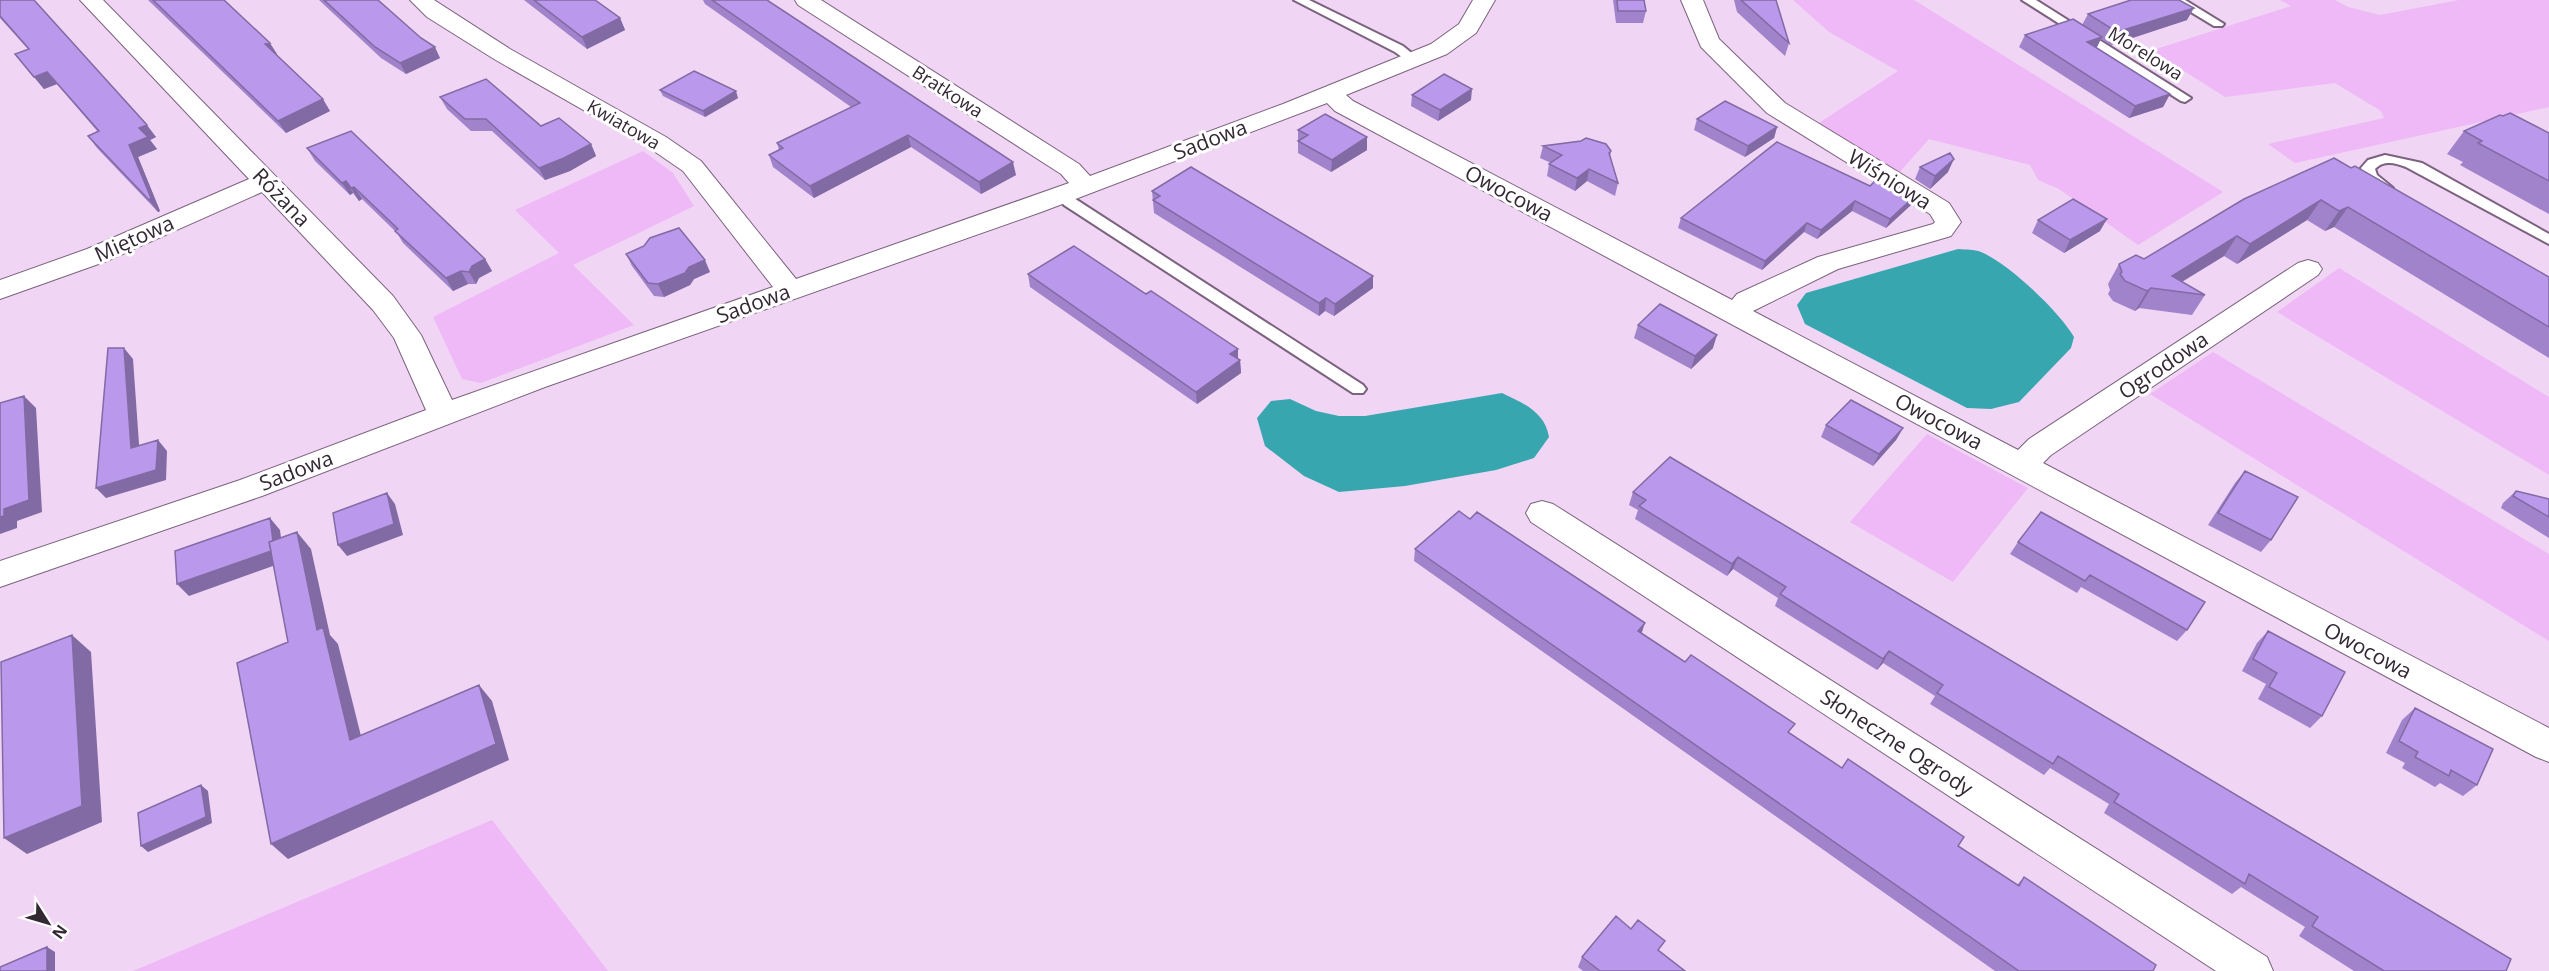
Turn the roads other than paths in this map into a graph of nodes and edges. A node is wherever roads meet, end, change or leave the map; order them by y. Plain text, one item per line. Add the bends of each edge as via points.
1 (91, 0) edge
2 (422, 0) edge
3 (806, 0) edge
4 (1300, 0) edge
5 (1484, 0) edge
6 (1692, 0) edge
7 (2028, 0) edge
8 (2177, 0) edge
9 (2218, 24) dead end
10 (1414, 60) junction
11 (1330, 94) junction
12 (2185, 98) dead end
13 (266, 181) junction
14 (1074, 190) junction
15 (2402, 197) edge
16 (2549, 240) edge
17 (2308, 269) dead end
18 (790, 290) junction
19 (0, 291) edge
20 (1734, 312) junction
21 (1358, 389) dead end
22 (443, 414) junction
23 (2022, 465) junction
24 (1542, 513) dead end
25 (0, 574) edge
26 (2549, 746) edge
27 (2252, 971) edge

1 - 13 street, Różana
2 - 18 street, Kwiatowa via 502,54 692,166
3 - 14 street, Bratkowa via 1070,169
4 - 10 lane
5 - 10 street, Sadowa via 1468,28
6 - 20 street, Wiśniowa via 1709,42 1776,108 1940,209 1948,222 1942,230 1828,262 1747,301
7 - 12 lane, Morelowa
8 - 9 lane
10 - 11 street, Sadowa
11 - 14 street, Sadowa
11 - 20 street, Owocowa via 1355,111
13 - 19 street, Miętowa via 89,258
13 - 22 street, Różana via 383,303 407,335
14 - 18 street, Sadowa
14 - 21 lane via 1069,202
15 - 16 lane via 2371,177 2368,168 2373,161 2385,159 2417,166
17 - 23 street, Ogrodowa via 2040,447
18 - 22 street, Sadowa
20 - 23 street, Owocowa
22 - 25 street, Sadowa via 251,488
23 - 26 street, Owocowa
24 - 27 street, Słoneczne Ogrody

